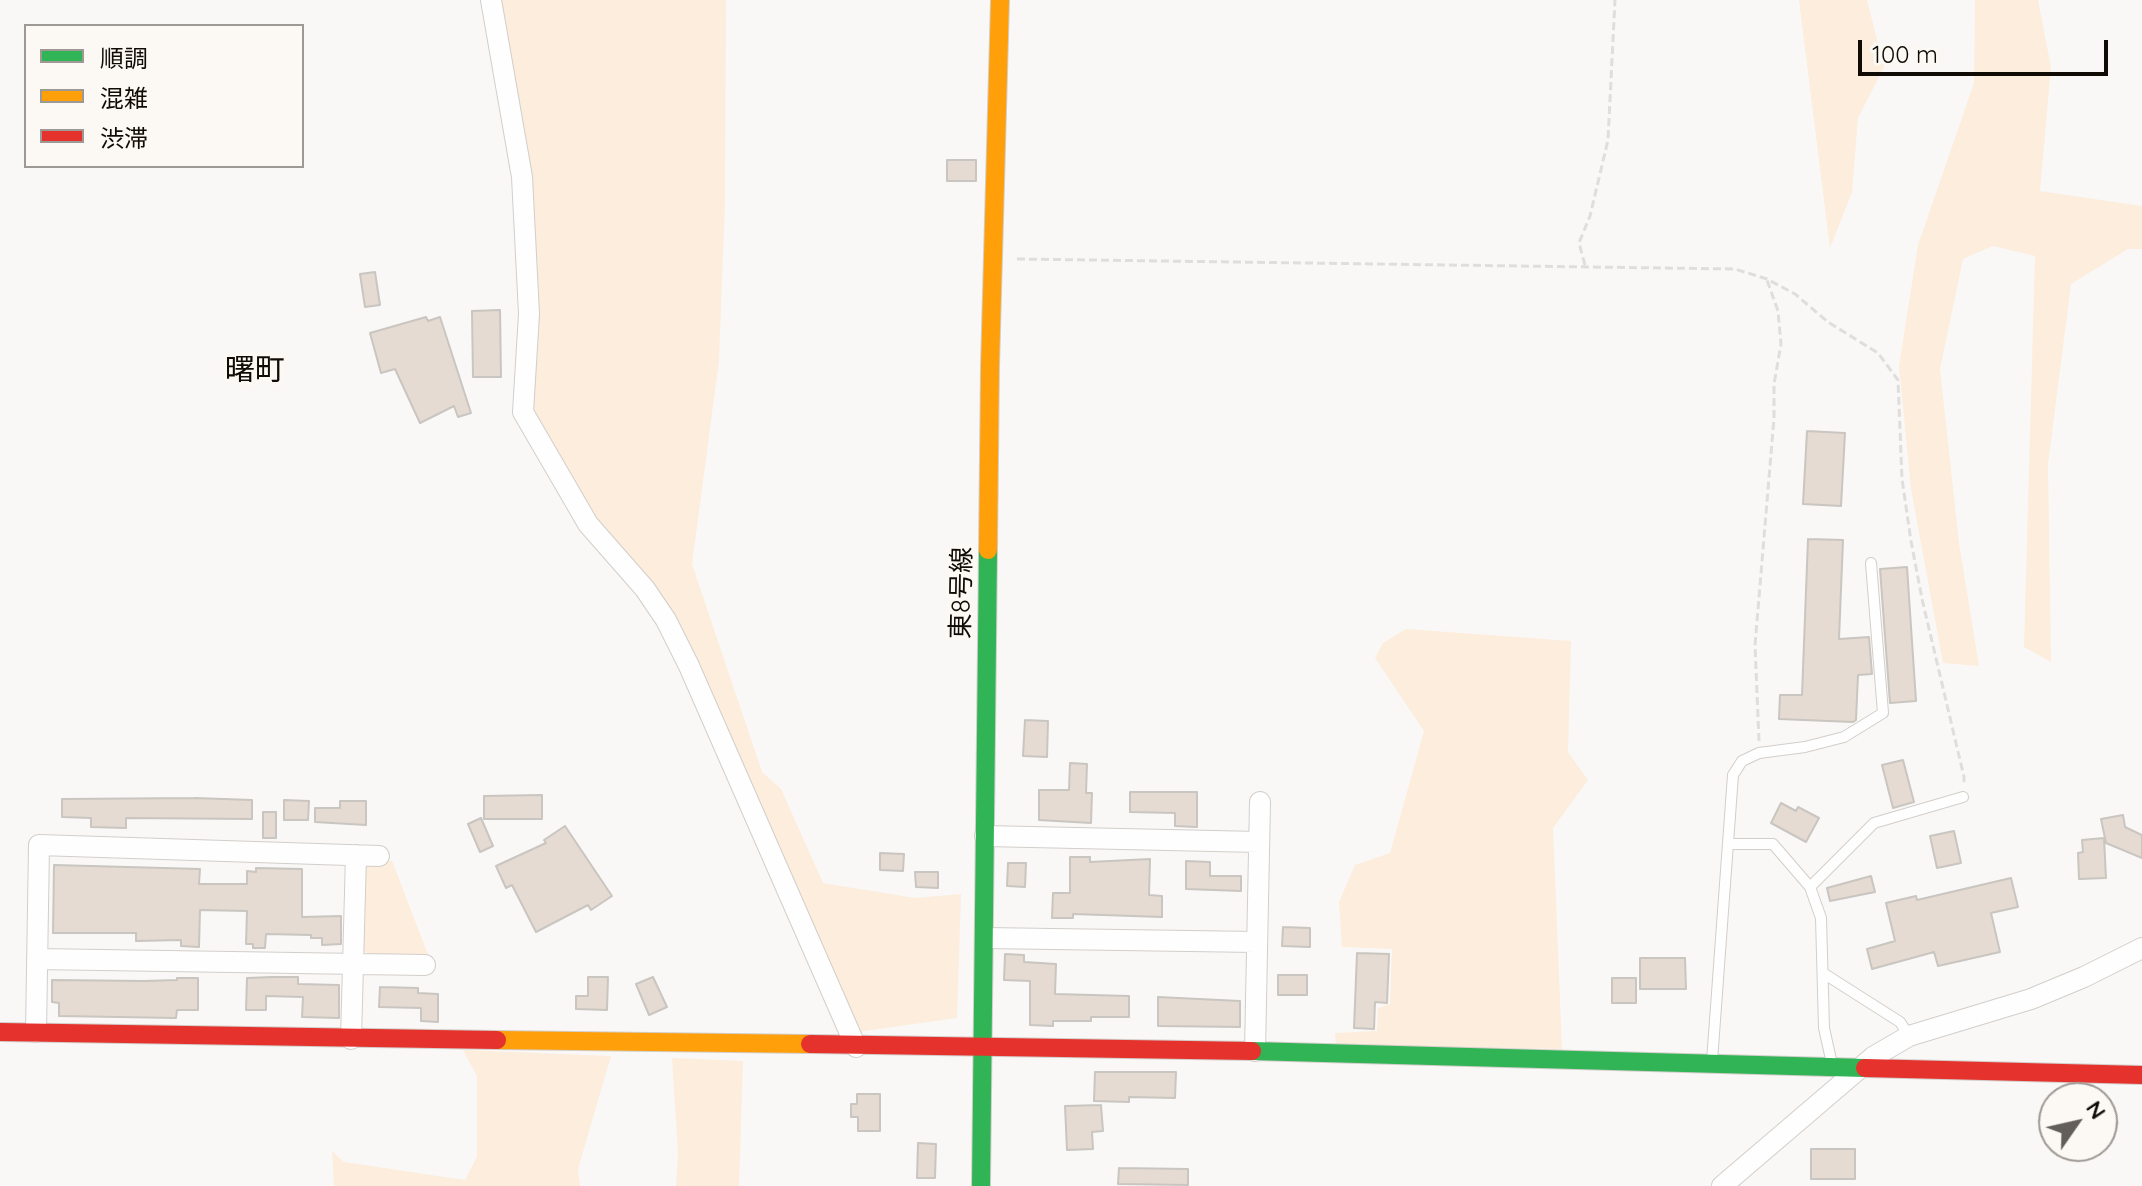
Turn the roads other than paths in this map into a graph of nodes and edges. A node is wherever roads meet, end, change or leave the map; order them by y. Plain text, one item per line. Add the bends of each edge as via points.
1 (491, 0) edge
2 (1000, 0) edge
3 (1871, 563) dead end
4 (1963, 797) road end
5 (1260, 802) dead end
6 (985, 836) junction
7 (1259, 842) junction
8 (1728, 844) junction
9 (356, 855) junction
10 (379, 856) dead end
11 (1810, 887) junction
12 (985, 938) junction
13 (1257, 942) junction
14 (2142, 948) edge
15 (37, 959) junction
16 (354, 963) junction
17 (425, 965) dead end
18 (1823, 973) junction
19 (0, 1032) edge
20 (36, 1032) junction
21 (1909, 1036) junction
22 (351, 1039) junction
23 (856, 1047) junction
24 (983, 1048) junction
25 (1255, 1051) junction
26 (1711, 1065) junction
27 (1833, 1068) junction
28 (1861, 1069) junction
29 (2142, 1075) edge
30 (981, 1186) edge
31 (1722, 1186) edge

1 - 23 street via 522,177 529,314 523,412 588,524 666,620
2 - 6 street, 東8号線
3 - 8 lane via 1883,713 1844,737 1742,761 1733,775
4 - 11 lane via 1874,823
5 - 7 street
6 - 7 street
6 - 12 street, 東8号線
7 - 13 street
8 - 11 lane via 1773,844
8 - 26 lane
9 - 10 street
9 - 15 street via 39,845
9 - 16 street
11 - 18 lane via 1821,918
12 - 13 street
12 - 24 street, 東8号線
13 - 25 street
14 - 21 street via 2031,999
15 - 16 street
15 - 20 street
16 - 17 street
16 - 22 street
18 - 21 lane via 1900,1022
18 - 27 lane via 1824,1028
19 - 20 street
20 - 22 street
21 - 28 street
22 - 23 street
23 - 24 street
24 - 25 street
24 - 30 street, 東8号線
25 - 26 street
26 - 27 street
27 - 28 street
28 - 29 street
28 - 31 street

